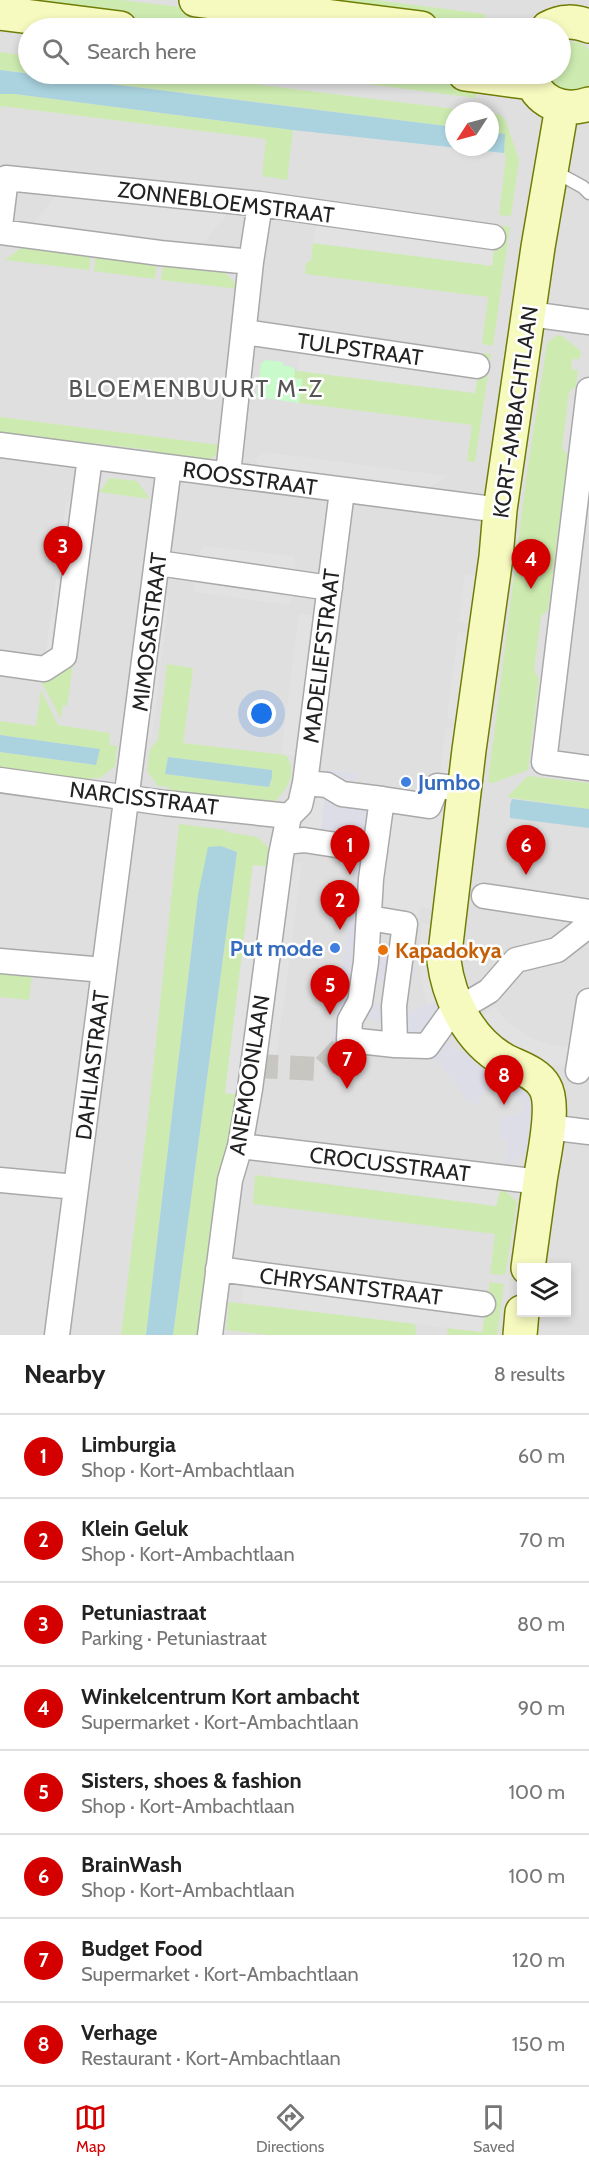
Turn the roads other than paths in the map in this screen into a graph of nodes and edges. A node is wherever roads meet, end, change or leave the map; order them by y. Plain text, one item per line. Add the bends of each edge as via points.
1 (196, 0) edge
2 (0, 13) edge
3 (40, 18) edge
4 (341, 18) edge
5 (533, 84) edge
6 (576, 105) edge
7 (551, 169) junction
8 (589, 193) edge
9 (260, 204) junction
10 (0, 226) edge
11 (0, 232) edge
12 (493, 237) dead end
13 (251, 262) junction
14 (530, 314) junction
15 (589, 322) edge
16 (244, 332) junction
17 (477, 366) dead end
18 (589, 390) edge
19 (0, 445) edge
20 (90, 457) junction
21 (169, 467) junction
22 (228, 474) junction
23 (342, 491) junction
24 (500, 510) junction
25 (158, 563) junction
26 (330, 588) junction
27 (0, 663) edge
28 (589, 768) edge
29 (0, 780) edge
30 (305, 783) junction
31 (465, 789) junction
32 (129, 796) junction
33 (382, 799) junction
34 (289, 816) junction
35 (284, 842) junction
36 (375, 851) junction
37 (484, 896) dead end
38 (589, 912) edge
39 (369, 918) junction
40 (589, 925) edge
41 (0, 961) edge
42 (366, 962) junction
43 (399, 965) junction
44 (104, 970) junction
45 (589, 1001) edge
46 (459, 1008) junction
47 (395, 1045) junction
48 (578, 1071) dead end
49 (548, 1126) junction
50 (589, 1132) edge
51 (240, 1146) junction
52 (0, 1180) edge
53 (540, 1182) junction
54 (76, 1187) junction
55 (529, 1263) edge
56 (218, 1269) junction
57 (483, 1304) dead end
58 (522, 1317) edge
59 (57, 1335) edge
60 (210, 1335) edge
61 (520, 1335) edge

1 - 4 street
2 - 3 street
5 - 6 street via 550,103
6 - 7 street, KORT-AMBACHTLAAN
7 - 8 lane
7 - 14 street, KORT-AMBACHTLAAN
9 - 10 street, ZONNEBLOEMSTRAAT via 6,178
9 - 12 street, ZONNEBLOEMSTRAAT
9 - 13 street
11 - 13 street
13 - 16 street
14 - 15 street
14 - 24 street, KORT-AMBACHTLAAN
16 - 17 street, TULPSTRAAT
16 - 22 street
18 - 28 street via 544,762
19 - 20 street, ROOSSTRAAT
20 - 21 street, ROOSSTRAAT
20 - 27 street via 64,656 44,669
21 - 22 street, ROOSSTRAAT
21 - 25 street, MIMOSASTRAAT
22 - 23 street, ROOSSTRAAT
23 - 24 street, ROOSSTRAAT
23 - 26 street, MADELIEFSTRAAT
24 - 31 street, KORT-AMBACHTLAAN
25 - 26 street
25 - 32 street, MIMOSASTRAAT
26 - 30 street, MADELIEFSTRAAT
29 - 32 street, NARCISSTRAAT
30 - 33 street via 327,785 342,794
30 - 34 street, MADELIEFSTRAAT via 300,805
31 - 33 street via 437,786 429,806
31 - 46 street, KORT-AMBACHTLAAN via 444,961 451,994
32 - 34 street, NARCISSTRAAT
32 - 44 street, DAHLIASTRAAT
33 - 36 street
34 - 35 street, ANEMOONLAAN
35 - 36 street via 304,840
35 - 51 street, ANEMOONLAAN
36 - 39 street
37 - 38 street
39 - 42 street
39 - 43 street via 405,924
40 - 46 street via 557,950 516,960 489,990
41 - 44 street
42 - 43 street
42 - 47 street via 360,1002 350,1020 349,1040
43 - 47 street
44 - 54 street, DAHLIASTRAAT
45 - 48 street
46 - 47 street via 450,1014 427,1046
46 - 49 street, KORT-AMBACHTLAAN via 485,1046 545,1086 549,1099
49 - 50 street
49 - 53 street, KORT-AMBACHTLAAN
51 - 53 street, CROCUSSTRAAT
51 - 56 street, ANEMOONLAAN via 230,1180
52 - 54 street
53 - 55 street, KORT-AMBACHTLAAN
54 - 59 street, DAHLIASTRAAT
56 - 57 street, CHRYSANTSTRAAT
56 - 60 street, ANEMOONLAAN
58 - 61 street

